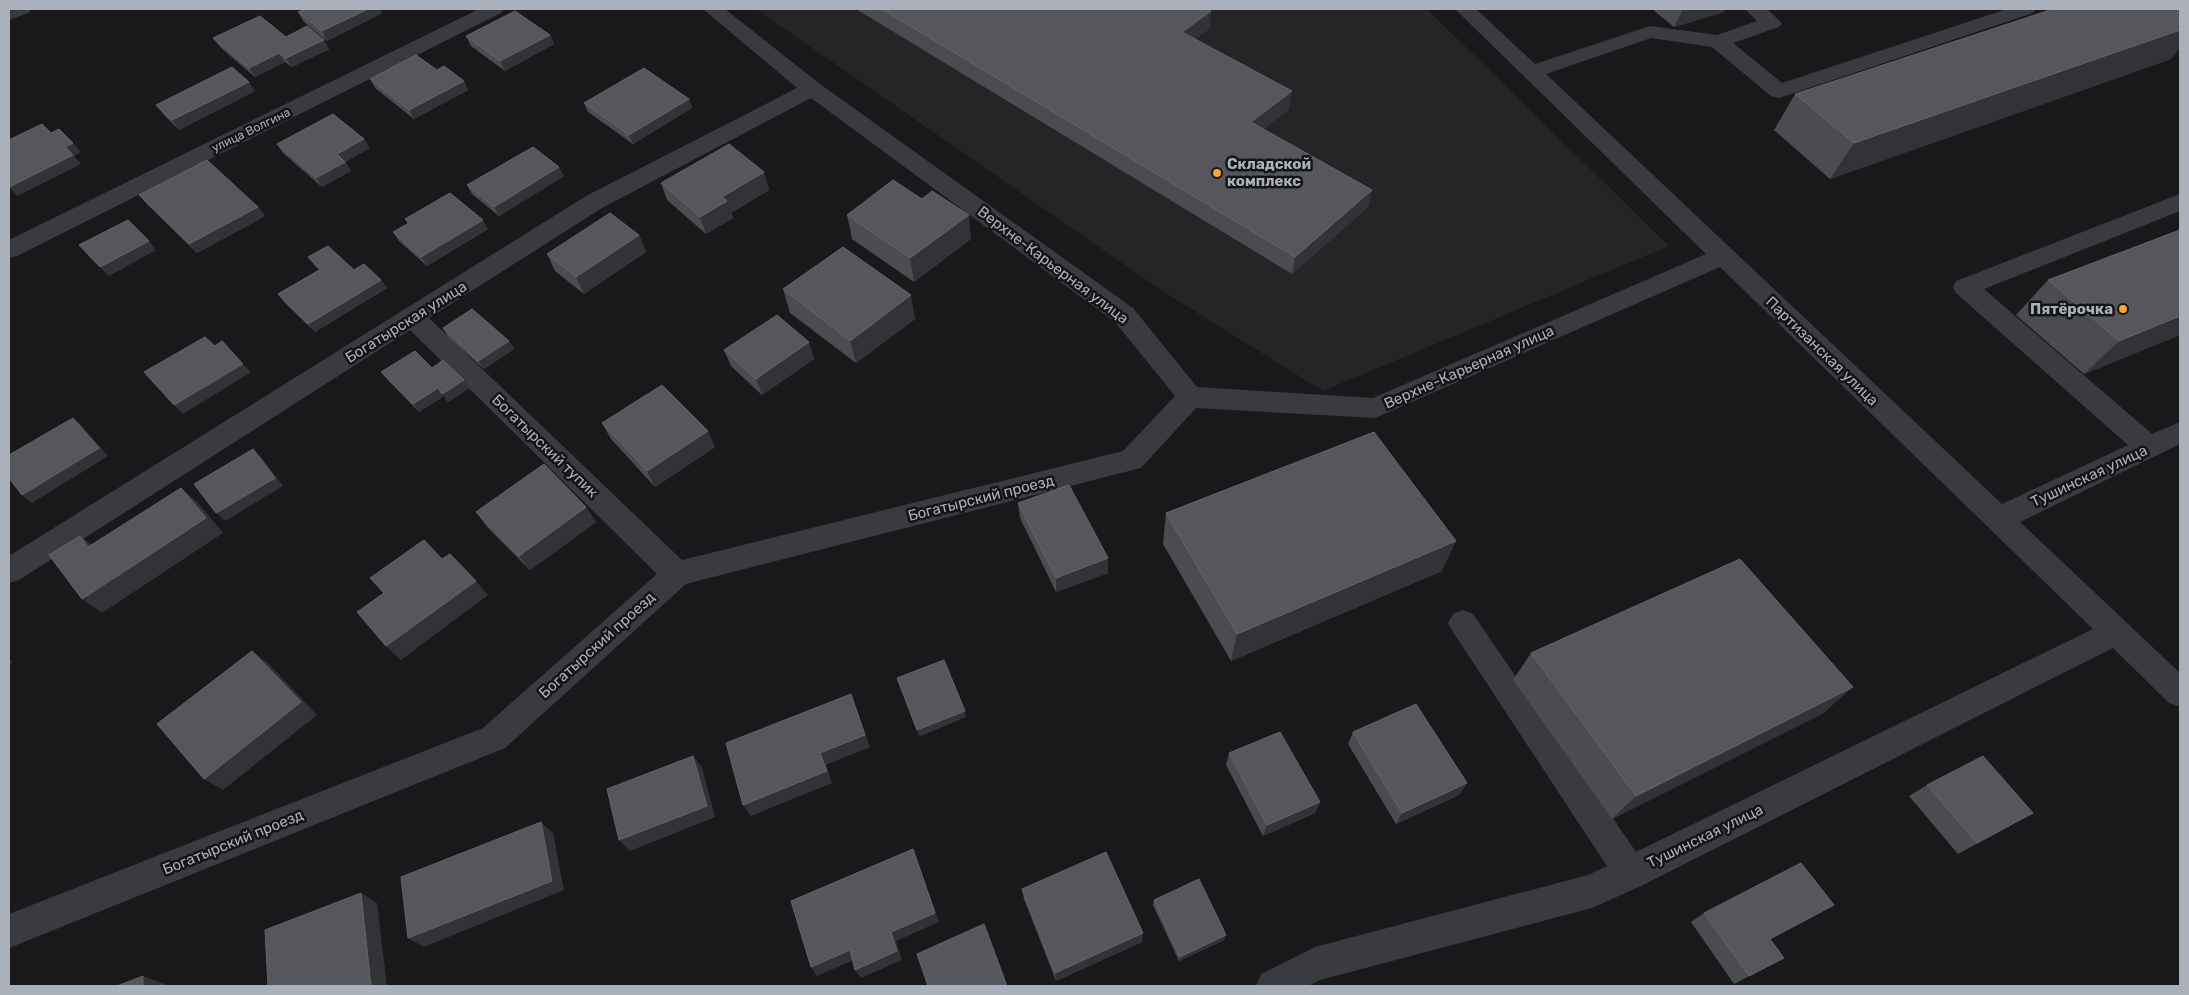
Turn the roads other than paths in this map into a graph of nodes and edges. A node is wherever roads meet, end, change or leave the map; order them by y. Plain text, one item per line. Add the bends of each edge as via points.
1 (22, 9) edge
2 (494, 9) edge
3 (712, 9) edge
4 (1465, 9) edge
5 (1755, 9) edge
6 (2026, 9) edge
7 (9, 14) edge
8 (1718, 41) junction
9 (1531, 72) junction
10 (812, 89) junction
11 (2180, 202) edge
12 (9, 250) edge
13 (1722, 256) junction
14 (413, 318) junction
15 (1190, 397) junction
16 (2180, 432) edge
17 (2149, 447) junction
18 (1998, 519) junction
19 (9, 571) edge
20 (677, 574) junction
21 (1463, 623) dead end
22 (2116, 632) junction
23 (2180, 693) edge
24 (1631, 873) junction
25 (9, 930) edge
26 (1273, 986) edge

1 - 7 street
2 - 12 street, улица Волгина
3 - 10 street, Верхне-Карьерная улица
4 - 9 street, Партизанская улица
5 - 8 street via 1772,23
6 - 8 street via 1779,91
8 - 9 street via 1650,32
9 - 13 street, Партизанская улица
10 - 14 street, Богатырская улица via 594,202
10 - 15 street, Верхне-Карьерная улица via 1124,315
11 - 17 street via 1965,287
13 - 15 street, Верхне-Карьерная улица via 1375,408
13 - 18 street, Партизанская улица
14 - 19 street, Богатырская улица
14 - 20 street, Богатырский тупик
15 - 20 street, Богатырский проезд via 1130,460
16 - 17 street, Тушинская улица
17 - 18 street, Тушинская улица
18 - 22 street, Партизанская улица
20 - 25 street, Богатырский проезд via 494,738
21 - 24 street
22 - 23 street, Партизанская улица
22 - 24 street, Тушинская улица
24 - 26 street, Тушинская улица via 1592,892 1315,964

